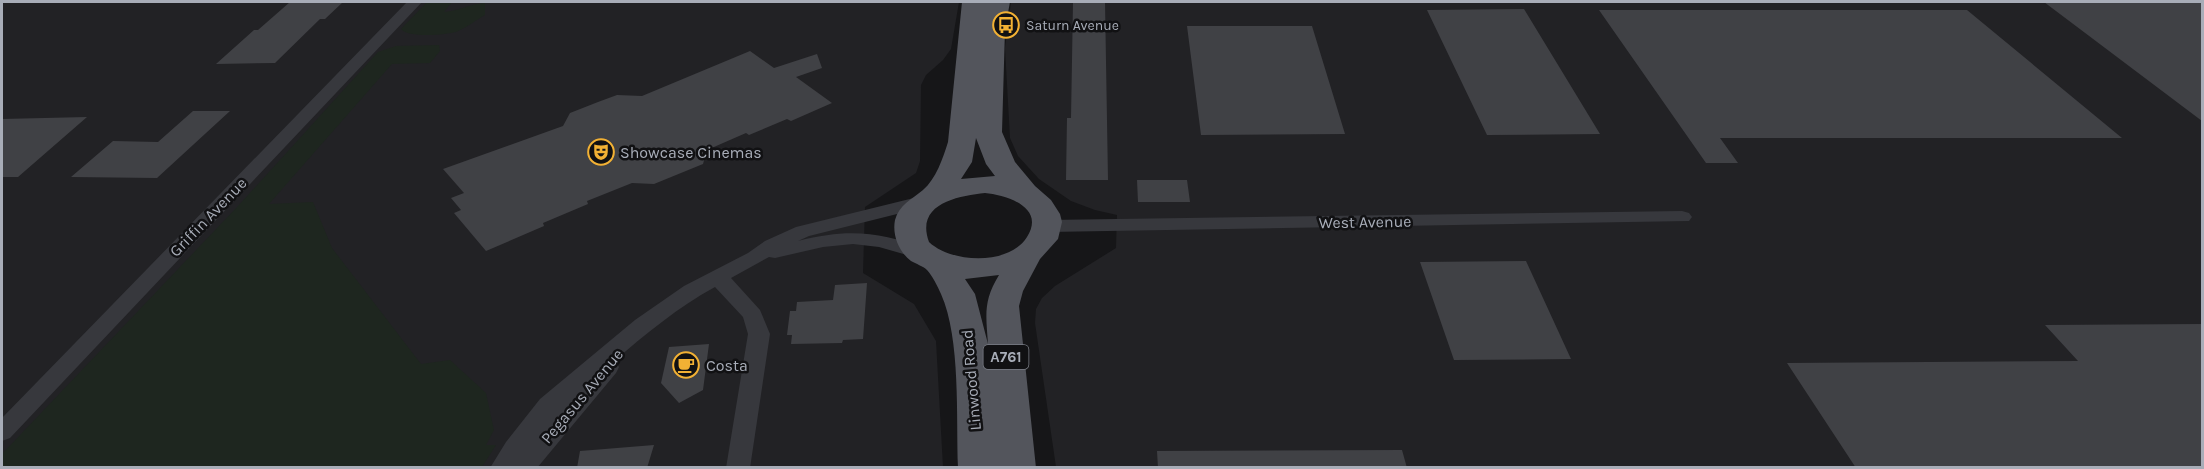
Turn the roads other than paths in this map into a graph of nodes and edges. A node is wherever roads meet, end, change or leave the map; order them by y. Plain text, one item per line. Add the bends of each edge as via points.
1 (415, 2) edge
2 (974, 2) edge
3 (998, 2) edge
4 (1024, 192) junction
5 (931, 198) junction
6 (1682, 217) dead end
7 (1038, 239) junction
8 (755, 257) junction
9 (930, 258) junction
10 (717, 276) junction
11 (643, 325) junction
12 (2, 432) edge
13 (502, 468) edge
14 (522, 468) edge
15 (738, 468) edge
16 (978, 468) edge
17 (1016, 468) edge

1 - 12 street, Griffin Avenue
2 - 5 main road via 962,142 957,162
3 - 4 main road via 988,132 1001,164
4 - 5 main road via 985,184 963,186
4 - 7 main road via 1038,201 1046,213
5 - 8 street, Pegasus Avenue via 802,231
5 - 9 main road via 915,212 909,226 911,240
6 - 7 street, West Avenue
7 - 9 main road via 1009,262 986,268 961,268
7 - 17 main road, A761 via 1006,291 1002,306
8 - 9 street, Pegasus Avenue via 853,238 886,243
8 - 10 street, Pegasus Avenue
9 - 16 main road, Linwood Road / A761 via 958,294 964,314 971,348
10 - 11 street, Pegasus Avenue
10 - 15 street via 753,315 759,334
11 - 13 street, Pegasus Avenue via 548,405
11 - 14 street, Pegasus Avenue

